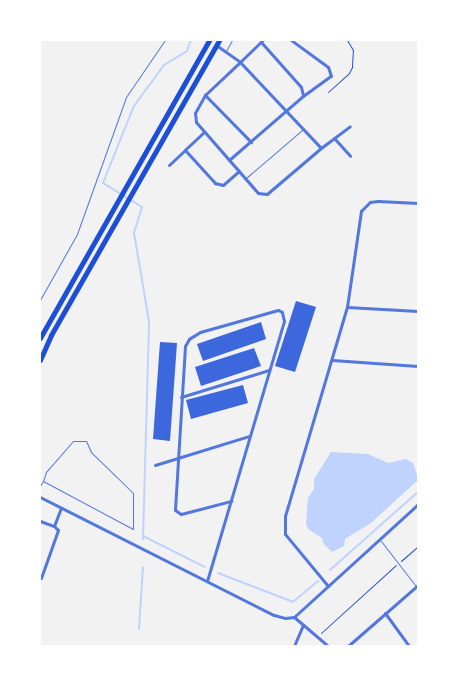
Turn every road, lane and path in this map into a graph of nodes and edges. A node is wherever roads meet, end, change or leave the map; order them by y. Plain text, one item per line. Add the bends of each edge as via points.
1 (165, 40) edge
2 (209, 40) edge
3 (232, 40) edge
4 (291, 40) edge
5 (347, 40) edge
6 (262, 41) edge
7 (217, 43) edge
8 (225, 52) junction
9 (240, 62) junction
10 (328, 92) dead end
11 (205, 95) junction
12 (303, 96) junction
13 (287, 110) junction
14 (350, 126) dead end
15 (304, 128) junction
16 (204, 132) junction
17 (334, 138) junction
18 (251, 142) junction
19 (321, 148) junction
20 (185, 150) junction
21 (350, 156) dead end
22 (230, 160) junction
23 (169, 165) dead end
24 (239, 171) junction
25 (245, 178) junction
26 (418, 203) edge
27 (40, 300) edge
28 (347, 307) junction
29 (418, 311) edge
30 (40, 338) edge
31 (40, 360) edge
32 (332, 360) junction
33 (418, 366) edge
34 (270, 369) junction
35 (181, 397) junction
36 (250, 436) junction
37 (178, 458) junction
38 (155, 465) dead end
39 (43, 481) junction
40 (40, 486) edge
41 (40, 497) edge
42 (230, 501) junction
43 (418, 504) edge
44 (61, 508) junction
45 (40, 521) edge
46 (54, 526) junction
47 (379, 539) junction
48 (418, 546) edge
49 (398, 563) junction
50 (41, 578) edge
51 (207, 581) junction
52 (416, 585) edge
53 (328, 586) junction
54 (385, 613) junction
55 (294, 617) junction
56 (303, 625) junction
57 (317, 637) junction
58 (294, 646) edge
59 (328, 646) edge
60 (348, 646) edge
61 (409, 646) edge

1 - 27 lane via 126,97 77,234
2 - 30 main road
3 - 8 lane
4 - 12 street via 331,72 330,79
5 - 10 path via 353,50 352,66 349,73
6 - 9 street
6 - 12 street via 301,87
7 - 8 street
7 - 31 main road via 51,335
8 - 9 street
9 - 11 street
9 - 13 street
11 - 16 street via 195,117
11 - 18 street
12 - 13 street
13 - 15 street
13 - 18 street
14 - 17 street
15 - 19 street
15 - 25 lane
16 - 20 street
16 - 22 street
17 - 19 street
17 - 21 street
18 - 22 street
19 - 25 street via 267,194 258,193
20 - 23 street
20 - 24 street via 219,185 224,185
22 - 24 street
24 - 25 street
26 - 28 street via 378,201 364,206
28 - 29 street
28 - 32 street
32 - 33 street
32 - 53 street via 307,438 284,528 288,538
34 - 35 street
34 - 35 street via 284,321 282,312 278,310 200,332 189,340 184,353
34 - 36 street
35 - 37 street
36 - 37 street
36 - 42 street
37 - 38 street
37 - 42 street via 176,513
39 - 39 lane via 133,529 133,494 91,452 86,441 73,441 46,472
39 - 40 lane
41 - 44 street
42 - 51 street
43 - 47 street
44 - 46 street
44 - 51 street
45 - 46 street
46 - 50 street via 58,530
47 - 49 lane
47 - 53 street
48 - 49 path
49 - 52 lane
49 - 57 path
51 - 55 street via 274,615
52 - 54 street
53 - 55 street
54 - 60 street
54 - 61 street
55 - 56 street
56 - 57 street
56 - 58 street
57 - 59 street

